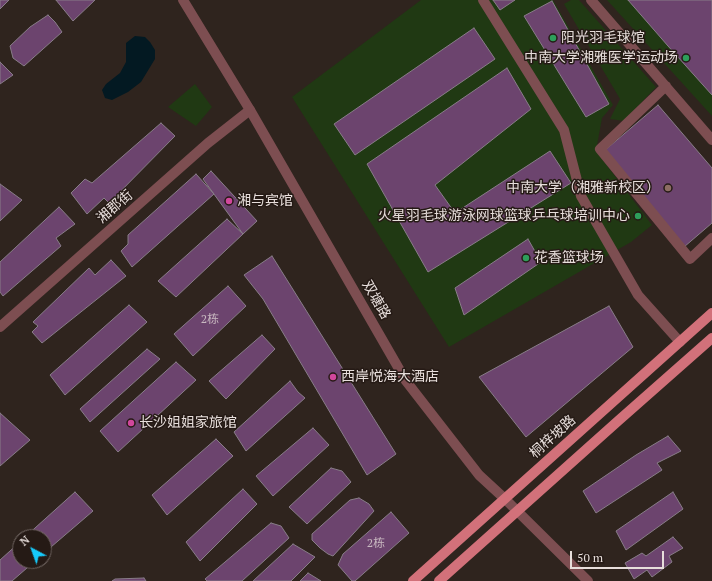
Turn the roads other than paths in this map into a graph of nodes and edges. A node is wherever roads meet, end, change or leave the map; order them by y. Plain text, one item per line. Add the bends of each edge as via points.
1 (183, 0) edge
2 (483, 0) edge
3 (591, 0) edge
4 (666, 86) junction
5 (250, 110) junction
6 (712, 140) edge
7 (712, 238) edge
8 (712, 313) edge
9 (0, 328) edge
10 (712, 338) edge
11 (680, 342) junction
12 (505, 499) junction
13 (517, 512) junction
14 (413, 581) edge
15 (439, 581) edge
16 (588, 581) edge

1 - 5 street, 双塘路
2 - 11 street via 564,130 581,196 638,296
3 - 4 street
4 - 6 street
4 - 7 street via 600,149 690,258
5 - 9 street, 湘郡街 via 208,143
5 - 12 street, 双塘路 via 406,381 479,475
8 - 11 main road, 桐梓坡路
10 - 13 main road
11 - 12 main road, 桐梓坡路
12 - 13 street, 双塘路
12 - 14 main road, 桐梓坡路
13 - 15 main road
13 - 16 street, 双塘路

